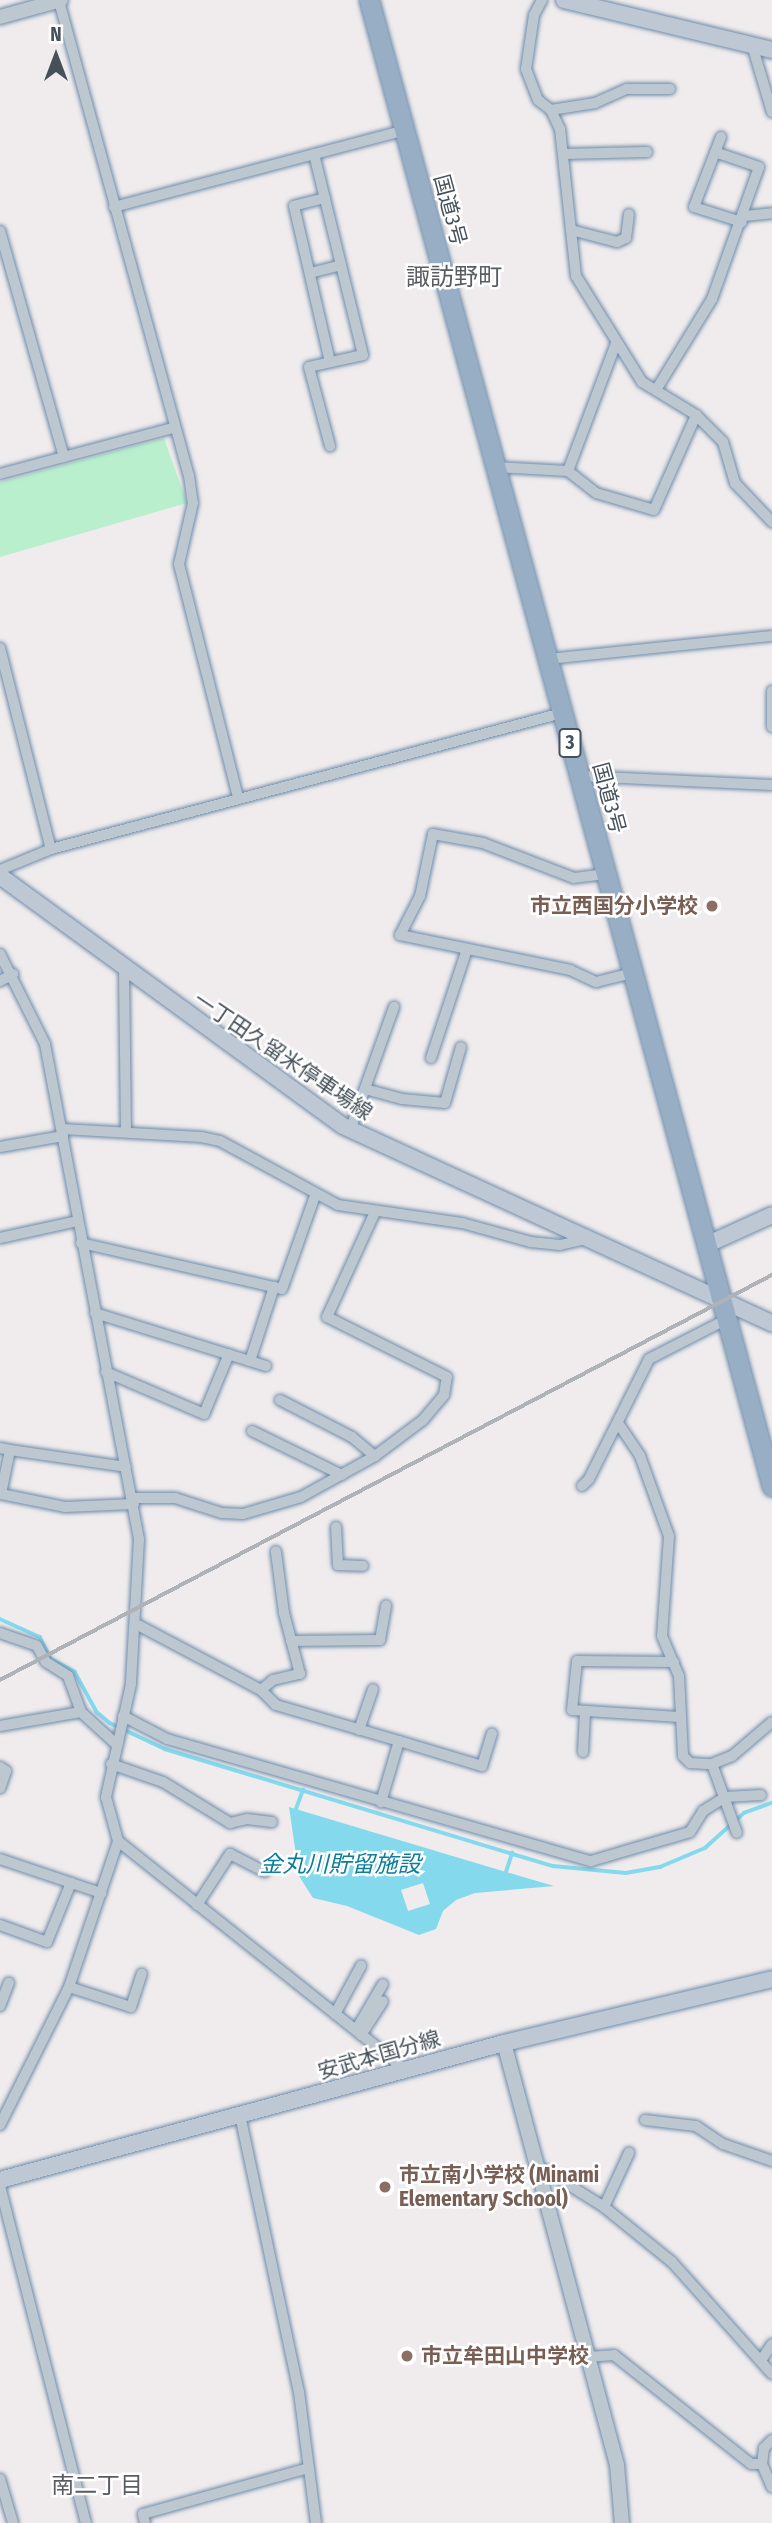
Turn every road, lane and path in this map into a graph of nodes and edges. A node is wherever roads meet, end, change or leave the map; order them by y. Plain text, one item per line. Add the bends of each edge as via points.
1 (60, 0) edge
2 (369, 0) edge
3 (542, 0) edge
4 (564, 0) edge
5 (606, 5) edge
6 (0, 17) edge
7 (752, 45) junction
8 (772, 50) edge
9 (670, 89) dead end
10 (551, 110) junction
11 (772, 112) edge
12 (405, 130) junction
13 (720, 137) dead end
14 (647, 152) dead end
15 (715, 152) junction
16 (314, 154) junction
17 (564, 154) junction
18 (325, 198) junction
19 (114, 207) junction
20 (772, 213) edge
21 (629, 214) dead end
22 (743, 219) junction
23 (570, 230) junction
24 (0, 231) edge
25 (341, 265) junction
26 (310, 273) junction
27 (616, 343) junction
28 (330, 362) junction
29 (656, 390) junction
30 (696, 415) junction
31 (173, 428) junction
32 (330, 446) dead end
33 (64, 457) junction
34 (495, 467) junction
35 (568, 471) junction
36 (0, 474) edge
37 (772, 522) edge
38 (772, 636) edge
39 (0, 648) edge
40 (548, 659) junction
41 (772, 691) edge
42 (562, 713) junction
43 (772, 727) edge
44 (580, 776) junction
45 (772, 785) edge
46 (238, 797) junction
47 (51, 849) junction
48 (0, 870) edge
49 (606, 874) junction
50 (0, 877) edge
51 (467, 949) junction
52 (0, 954) edge
53 (124, 970) junction
54 (633, 972) junction
55 (13, 974) junction
56 (0, 981) edge
57 (394, 1007) dead end
58 (461, 1047) dead end
59 (431, 1058) dead end
60 (365, 1088) junction
61 (350, 1130) junction
62 (126, 1131) junction
63 (62, 1132) junction
64 (0, 1147) edge
65 (315, 1196) junction
66 (375, 1212) junction
67 (772, 1215) edge
68 (77, 1221) junction
69 (0, 1238) edge
70 (590, 1238) junction
71 (81, 1243) junction
72 (706, 1245) junction
73 (274, 1287) junction
74 (720, 1296) junction
75 (95, 1313) junction
76 (727, 1320) junction
77 (772, 1323) edge
78 (229, 1354) junction
79 (250, 1361) junction
80 (266, 1366) dead end
81 (106, 1372) junction
82 (280, 1400) dead end
83 (618, 1423) junction
84 (251, 1431) dead end
85 (5, 1449) edge
86 (375, 1457) junction
87 (126, 1467) junction
88 (342, 1475) junction
89 (582, 1486) dead end
90 (772, 1486) edge
91 (0, 1495) edge
92 (133, 1501) junction
93 (336, 1527) dead end
94 (276, 1552) dead end
95 (363, 1566) dead end
96 (386, 1606) dead end
97 (138, 1625) junction
98 (0, 1633) edge
99 (291, 1641) junction
100 (674, 1662) junction
101 (373, 1689) dead end
102 (261, 1690) junction
103 (81, 1712) junction
104 (585, 1712) junction
105 (123, 1716) junction
106 (679, 1717) junction
107 (772, 1722) edge
108 (0, 1726) edge
109 (359, 1730) junction
110 (492, 1733) dead end
111 (399, 1741) junction
112 (116, 1744) junction
113 (583, 1752) dead end
114 (111, 1764) junction
115 (712, 1764) junction
116 (0, 1767) edge
117 (0, 1788) edge
118 (761, 1795) dead end
119 (725, 1797) junction
120 (381, 1802) junction
121 (272, 1822) dead end
122 (737, 1833) dead end
123 (118, 1841) junction
124 (0, 1859) edge
125 (265, 1872) dead end
126 (71, 1883) junction
127 (101, 1894) junction
128 (197, 1905) junction
129 (0, 1925) edge
130 (361, 1966) dead end
131 (142, 1974) dead end
132 (772, 1979) edge
133 (9, 1983) dead end
134 (383, 1984) dead end
135 (69, 1987) junction
136 (383, 2001) dead end
137 (0, 2006) edge
138 (335, 2014) junction
139 (359, 2033) junction
140 (504, 2043) junction
141 (405, 2069) junction
142 (0, 2097) edge
143 (14, 2101) junction
144 (240, 2115) junction
145 (645, 2120) dead end
146 (0, 2125) edge
147 (629, 2153) dead end
148 (772, 2161) edge
149 (535, 2163) junction
150 (0, 2180) edge
151 (0, 2186) edge
152 (604, 2207) junction
153 (772, 2344) edge
154 (587, 2357) junction
155 (762, 2359) junction
156 (772, 2374) edge
157 (772, 2440) edge
158 (762, 2464) junction
159 (309, 2468) junction
160 (0, 2479) edge
161 (772, 2487) edge
162 (13, 2523) edge
163 (86, 2523) edge
164 (145, 2523) edge
165 (316, 2523) edge
166 (622, 2523) edge

1 - 6 street
1 - 19 street
2 - 12 highway, 国道3号 / 3
3 - 10 street via 534,15 526,69 538,100
4 - 5 main road
5 - 7 main road
7 - 8 main road
7 - 11 street
9 - 10 street via 627,89 596,103
10 - 17 street
12 - 16 street
12 - 34 highway, 国道3号 / 3
13 - 15 street
14 - 17 street
15 - 22 street via 760,167
15 - 22 street via 694,207
16 - 18 street
16 - 19 street
17 - 23 street
18 - 25 street
18 - 26 street via 294,206
19 - 31 street
20 - 22 street
21 - 23 street via 626,238 617,242
22 - 29 street via 712,299
23 - 27 street via 576,275 597,303
24 - 33 street
25 - 26 street
25 - 28 street via 363,355
26 - 28 street
27 - 29 street via 642,383
27 - 35 street
28 - 32 street via 309,367
29 - 30 street
30 - 35 street via 654,510 596,493
30 - 37 street via 723,442 735,483
31 - 33 street
31 - 46 street via 193,503 179,564
33 - 36 street
34 - 35 street
34 - 40 highway, 国道3号 / 3
38 - 40 street
39 - 47 street
40 - 42 highway, 国道3号 / 3
41 - 43 street
42 - 44 highway, 国道3号 / 3
42 - 46 street
44 - 45 street
44 - 49 highway, 国道3号 / 3
46 - 47 street
47 - 48 street
49 - 51 street via 574,878 483,843 433,834 420,896 400,935
49 - 54 highway, 国道3号 / 3
50 - 53 main road, 一丁田久留米停車場線
51 - 54 street via 570,970 596,982
51 - 59 street
52 - 55 street
53 - 61 main road, 一丁田久留米停車場線
53 - 62 street
54 - 72 highway, 国道3号 / 3
55 - 56 street
55 - 63 street via 45,1044
57 - 60 street
58 - 60 street via 445,1103 402,1099
60 - 61 street
61 - 70 main road, 一丁田久留米停車場線
62 - 63 street
62 - 65 street via 220,1141
63 - 64 street
63 - 68 street
65 - 66 street
65 - 73 street via 282,1289
66 - 70 street via 462,1223 550,1244
66 - 86 street via 327,1317 447,1377 444,1395 423,1420
67 - 72 main road
68 - 69 street
68 - 71 street
70 - 74 main road, 一丁田久留米停車場線
71 - 73 street
71 - 75 street
72 - 74 highway, 国道3号 / 3
73 - 79 street
74 - 76 highway, 国道3号 / 3
74 - 77 main road, 一丁田久留米停車場線
75 - 78 street
75 - 81 street
76 - 83 street via 649,1359
76 - 90 highway, 国道3号 / 3
78 - 79 street
78 - 81 street via 204,1414
79 - 80 street
81 - 87 street
82 - 86 street via 352,1437
83 - 89 street
83 - 100 street via 640,1457 669,1536 663,1636
84 - 88 street
85 - 87 street
85 - 91 street
86 - 88 street
87 - 92 street
88 - 92 street via 301,1497 243,1514 222,1513 175,1498
91 - 92 street via 65,1507
92 - 97 street via 139,1539
93 - 95 street via 338,1565
94 - 99 street
96 - 99 street via 380,1640
97 - 102 street
97 - 105 street
98 - 103 street via 37,1646 46,1662 68,1676
99 - 102 street via 300,1674 273,1680
100 - 104 street via 577,1661 572,1710
100 - 106 street via 679,1675
101 - 109 street
102 - 109 street via 276,1705
103 - 108 street
103 - 112 street
104 - 106 street
104 - 113 street
105 - 112 street
105 - 120 street via 167,1739
106 - 115 street via 683,1756 690,1763
107 - 115 street via 732,1756
109 - 111 street
110 - 111 street via 481,1766
111 - 120 street
112 - 114 street
114 - 121 street via 163,1782 230,1823 247,1819
114 - 123 street via 107,1810
115 - 119 street
116 - 117 street via 6,1771
118 - 119 street
119 - 120 street via 703,1811 690,1832 591,1861
119 - 122 street
123 - 127 street
123 - 128 street
124 - 126 street
125 - 128 street via 230,1854
126 - 127 street
126 - 129 street via 47,1942
127 - 135 street
128 - 138 street
130 - 138 street
131 - 135 street via 131,2007
132 - 140 main road, 安武本国分線
133 - 137 street
134 - 139 street
135 - 143 street
136 - 139 street
138 - 139 street
139 - 141 street
140 - 141 main road, 安武本国分線
140 - 149 street
141 - 144 main road, 安武本国分線
142 - 143 street
143 - 146 street
144 - 150 main road, 安武本国分線
144 - 159 street via 299,2392
145 - 148 street via 696,2126 723,2144
147 - 152 street
149 - 152 street
149 - 154 street
151 - 163 street
152 - 155 street via 672,2262
153 - 155 street
154 - 158 street via 614,2355 751,2464
154 - 166 street via 617,2465
155 - 156 street
157 - 158 street via 764,2448
158 - 161 street
159 - 164 street via 143,2514
159 - 165 street
160 - 162 street

